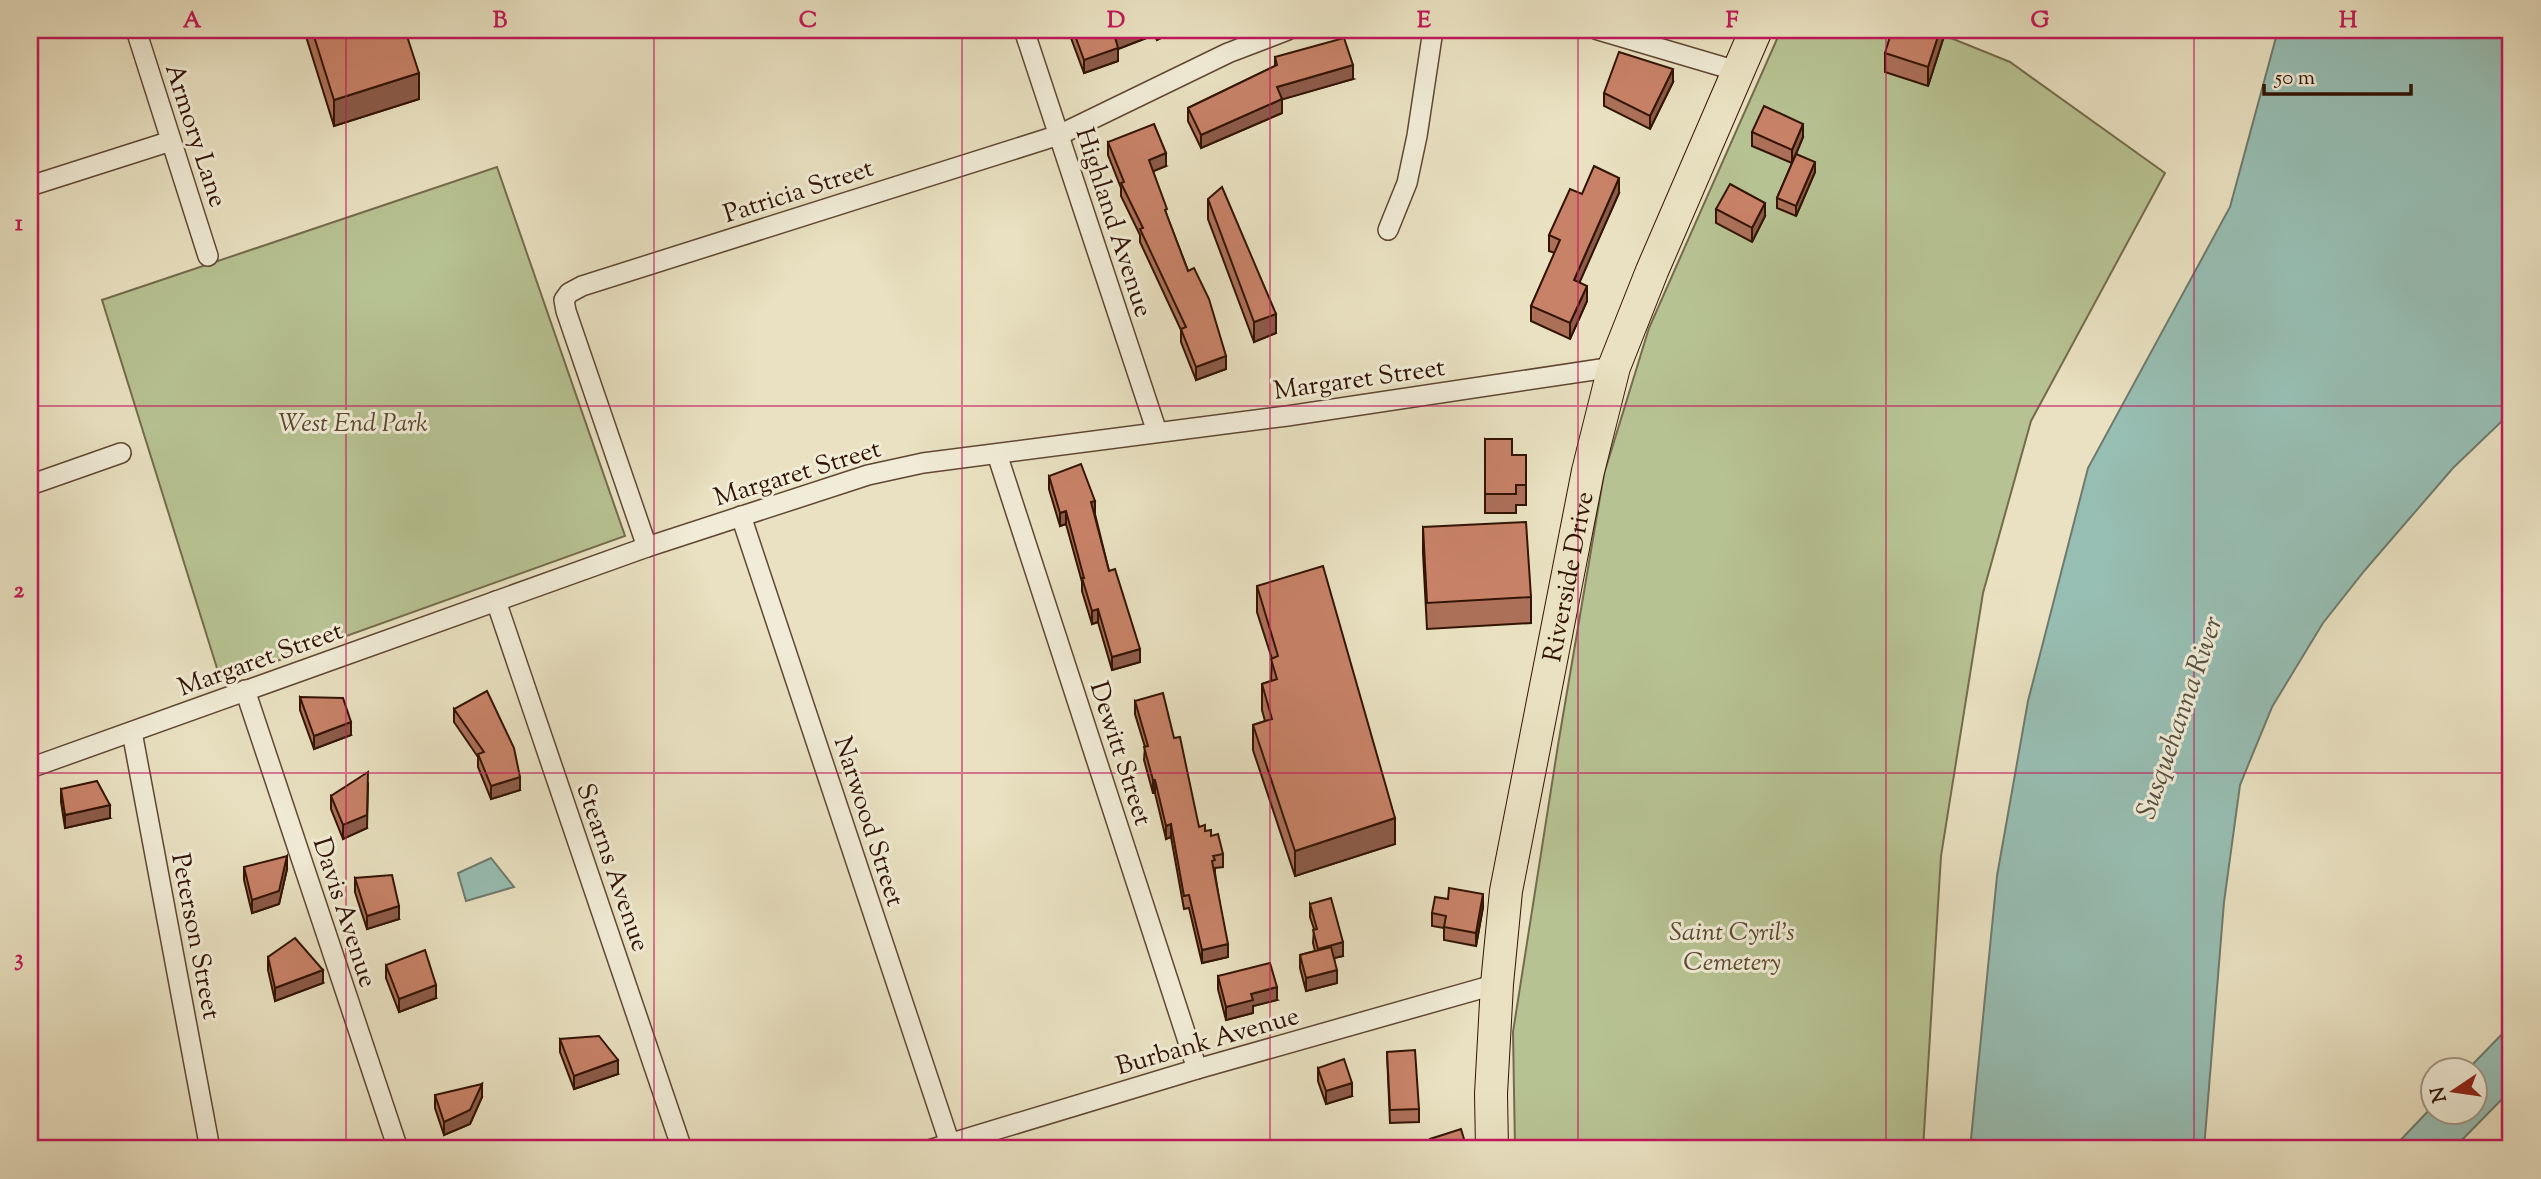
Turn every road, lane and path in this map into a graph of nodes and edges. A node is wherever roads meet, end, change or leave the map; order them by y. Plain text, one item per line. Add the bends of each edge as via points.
1 (136, 30) edge
2 (1024, 30) edge
3 (1289, 30) edge
4 (1433, 30) edge
5 (1598, 30) edge
6 (1756, 30) edge
7 (1737, 72) junction
8 (1059, 135) junction
9 (171, 141) junction
10 (30, 186) edge
11 (1388, 230) dead end
12 (208, 256) dead end
13 (1614, 367) junction
14 (1157, 432) junction
15 (121, 453) dead end
16 (996, 454) junction
17 (30, 485) edge
18 (741, 516) junction
19 (647, 547) junction
20 (496, 601) junction
21 (245, 690) junction
22 (132, 732) junction
23 (30, 768) edge
24 (1497, 984) junction
25 (1197, 1069) junction
26 (941, 1147) edge
27 (210, 1149) edge
28 (398, 1149) edge
29 (681, 1149) edge
30 (1492, 1149) edge

1 - 9 street, Armory Lane
2 - 8 street, Highland Avenue
3 - 8 street, Patricia Street via 1228,53
4 - 11 street via 1418,136
5 - 7 street
6 - 7 main road, Riverside Drive
7 - 13 main road, Riverside Drive
8 - 14 street, Highland Avenue
8 - 19 street, Patricia Street via 569,293 564,300 566,311
9 - 10 street
9 - 12 street, Armory Lane
13 - 14 street, Margaret Street
13 - 24 main road, Riverside Drive via 1586,479 1506,891
14 - 16 street, Margaret Street
15 - 17 street
16 - 18 street, Margaret Street via 868,475
16 - 25 street, Dewitt Street
18 - 19 street, Margaret Street
18 - 26 street, Narwood Street
19 - 20 street, Margaret Street
20 - 21 street, Margaret Street
20 - 29 street, Stearns Avenue
21 - 22 street, Margaret Street
21 - 28 street, Davis Avenue
22 - 23 street, Margaret Street
22 - 27 street, Peterson Street
24 - 25 street, Burbank Avenue
24 - 30 main road, Riverside Drive
25 - 26 street, Burbank Avenue

